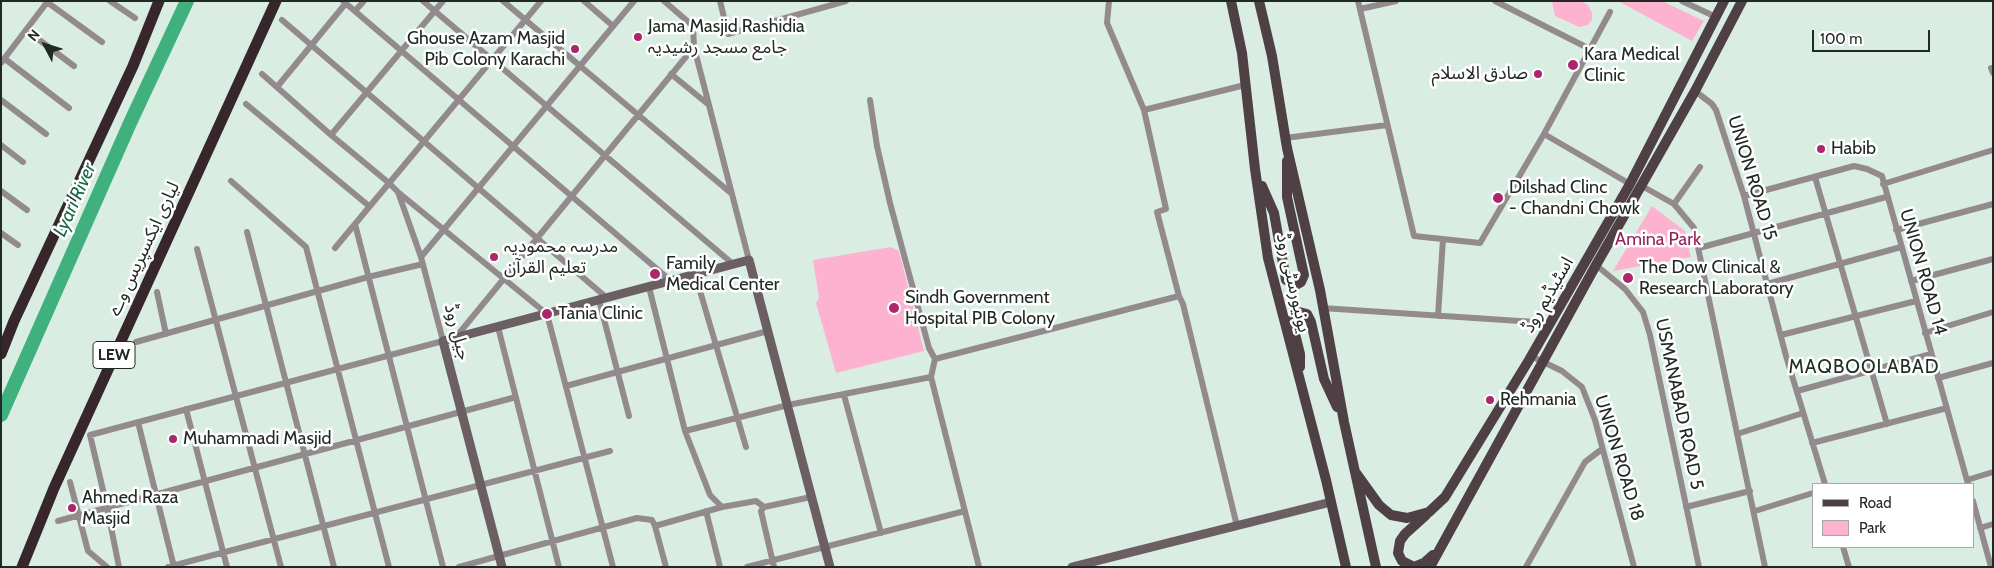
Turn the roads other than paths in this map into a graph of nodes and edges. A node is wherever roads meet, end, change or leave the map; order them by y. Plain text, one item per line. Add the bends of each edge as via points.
1 (110, 1) edge
2 (159, 1) edge
3 (276, 1) edge
4 (364, 1) edge
5 (423, 1) edge
6 (443, 1) edge
7 (503, 1) edge
8 (541, 1) edge
9 (584, 1) edge
10 (634, 1) edge
11 (664, 1) edge
12 (720, 1) edge
13 (846, 1) edge
14 (1109, 1) edge
15 (1231, 1) edge
16 (1258, 1) edge
17 (1396, 1) edge
18 (1495, 1) edge
19 (1682, 1) edge
20 (1724, 1) edge
21 (1742, 1) edge
22 (47, 2) edge
23 (345, 2) edge
24 (1359, 5) edge
25 (355, 11) junction
26 (435, 11) junction
27 (1610, 12) dead end
28 (1716, 17) junction
29 (134, 18) dead end
30 (282, 20) dead end
31 (525, 20) junction
32 (613, 26) junction
33 (26, 30) junction
34 (102, 42) dead end
35 (312, 45) junction
36 (694, 47) junction
37 (1590, 49) junction
38 (401, 51) junction
39 (492, 59) junction
40 (3, 61) edge
41 (74, 66) dead end
42 (580, 66) junction
43 (262, 74) dead end
44 (672, 74) junction
45 (1245, 85) junction
46 (277, 87) junction
47 (1695, 91) junction
48 (366, 92) junction
49 (1, 100) edge
50 (459, 100) junction
51 (870, 100) dead end
52 (246, 104) dead end
53 (547, 105) junction
54 (710, 106) junction
55 (69, 108) dead end
56 (1144, 110) junction
57 (638, 115) junction
58 (1387, 125) junction
59 (46, 134) dead end
60 (1544, 134) junction
61 (331, 135) junction
62 (424, 141) junction
63 (1286, 143) junction
64 (1, 145) edge
65 (513, 146) junction
66 (1993, 150) edge
67 (606, 154) junction
68 (23, 162) dead end
69 (1700, 167) dead end
70 (1255, 169) junction
71 (1815, 177) junction
72 (231, 181) dead end
73 (389, 183) junction
74 (1630, 184) junction
75 (1883, 184) junction
76 (1642, 186) junction
77 (478, 188) junction
78 (1, 190) edge
79 (398, 192) junction
80 (732, 194) junction
81 (571, 196) junction
82 (1744, 196) junction
83 (1886, 197) junction
84 (1674, 204) junction
85 (1993, 204) edge
86 (369, 206) junction
87 (28, 210) dead end
88 (1826, 213) junction
89 (355, 224) junction
90 (444, 230) junction
91 (1896, 230) junction
92 (247, 232) dead end
93 (1754, 232) junction
94 (1, 233) edge
95 (537, 238) junction
96 (1444, 239) junction
97 (18, 245) dead end
98 (335, 248) dead end
99 (1699, 248) junction
100 (1901, 248) junction
101 (197, 249) dead end
102 (421, 257) junction
103 (1993, 259) edge
104 (749, 260) junction
105 (423, 264) junction
106 (733, 264) junction
107 (1840, 264) junction
108 (1596, 265) junction
109 (695, 274) junction
110 (368, 277) junction
111 (504, 278) junction
112 (671, 281) junction
113 (1911, 281) junction
114 (1767, 284) junction
115 (649, 287) junction
116 (156, 292) dead end
117 (318, 292) junction
118 (1178, 296) junction
119 (603, 299) junction
120 (1916, 301) junction
121 (266, 306) junction
122 (1322, 308) junction
123 (1993, 312) edge
124 (547, 314) junction
125 (1438, 316) junction
126 (1857, 316) junction
127 (216, 319) junction
128 (1550, 323) junction
129 (498, 327) junction
130 (768, 331) junction
131 (1925, 333) junction
132 (166, 334) junction
133 (1781, 335) junction
134 (455, 338) junction
135 (443, 341) junction
136 (136, 342) dead end
137 (715, 344) junction
138 (1, 354) edge
139 (1930, 354) junction
140 (389, 356) junction
141 (1531, 356) junction
142 (667, 358) junction
143 (935, 359) junction
144 (1543, 361) junction
145 (1993, 363) edge
146 (338, 369) junction
147 (1870, 370) junction
148 (616, 372) junction
149 (931, 377) junction
150 (1938, 378) junction
151 (286, 383) junction
152 (1300, 383) junction
153 (566, 386) junction
154 (1797, 391) junction
155 (844, 395) junction
156 (236, 396) junction
157 (516, 397) junction
158 (788, 405) junction
159 (1947, 408) junction
160 (186, 409) junction
161 (461, 412) junction
162 (1803, 413) junction
163 (629, 416) dead end
164 (738, 418) junction
165 (138, 422) junction
166 (1344, 422) junction
167 (1887, 424) junction
168 (407, 427) junction
169 (685, 431) junction
170 (1737, 434) junction
171 (356, 440) junction
172 (1812, 443) junction
173 (746, 447) dead end
174 (1602, 449) junction
175 (610, 451) dead end
176 (305, 454) junction
177 (585, 458) junction
178 (255, 468) junction
179 (535, 471) junction
180 (1993, 472) edge
181 (1356, 473) junction
182 (205, 481) junction
183 (70, 482) dead end
184 (1967, 482) edge
185 (1825, 483) edge
186 (481, 485) junction
187 (1750, 491) junction
188 (1812, 493) edge
189 (156, 494) junction
190 (811, 497) junction
191 (426, 500) junction
192 (1331, 502) junction
193 (1974, 505) edge
194 (764, 506) junction
195 (107, 507) junction
196 (722, 507) junction
197 (1686, 507) junction
198 (706, 511) junction
199 (1755, 511) junction
200 (965, 512) junction
201 (1429, 512) junction
202 (375, 513) junction
203 (80, 515) junction
204 (58, 521) dead end
205 (1993, 524) edge
206 (324, 526) junction
207 (655, 526) junction
208 (1237, 526) junction
209 (603, 528) junction
210 (1980, 528) junction
211 (881, 533) junction
212 (274, 539) junction
213 (553, 542) junction
214 (824, 547) junction
215 (1843, 548) edge
216 (1440, 550) junction
217 (224, 552) junction
218 (500, 556) junction
219 (773, 564) edge
220 (1091, 564) edge
221 (172, 566) edge
222 (22, 567) edge
223 (107, 567) edge
224 (119, 567) edge
225 (227, 567) edge
226 (281, 567) edge
227 (334, 567) edge
228 (389, 567) edge
229 (443, 567) edge
230 (459, 567) edge
231 (502, 567) edge
232 (559, 567) edge
233 (613, 567) edge
234 (666, 567) edge
235 (720, 567) edge
236 (747, 567) edge
237 (830, 567) edge
238 (979, 567) edge
239 (1072, 567) edge
240 (1346, 567) edge
241 (1376, 567) edge
242 (1430, 567) edge
243 (1526, 567) edge
244 (1634, 567) edge
245 (1699, 567) edge
246 (1766, 567) edge
247 (1849, 567) edge
248 (1991, 567) edge

1 - 29 street
2 - 138 highway via 133,66
3 - 222 highway, لیاری ایکسپریس وے / LEW via 54,488
4 - 25 street
5 - 26 street
6 - 26 street
7 - 31 street
8 - 31 street
9 - 32 street
10 - 32 street
11 - 36 street via 693,26
12 - 13 street via 728,34
14 - 56 street via 1107,23
15 - 45 main road, یونیورسٹی روڈ
16 - 63 main road, یونیورسٹی روڈ via 1272,56
17 - 24 street
18 - 37 street
19 - 28 street
20 - 28 main road, اسٹیڈیم روڈ
21 - 47 main road, اسٹیڈیم روڈ
22 - 33 street
22 - 34 street
23 - 25 street
23 - 35 street
24 - 58 street
25 - 38 street
26 - 38 street
26 - 39 street
27 - 37 street
28 - 74 main road, اسٹیڈیم روڈ
30 - 35 street
31 - 39 street
31 - 42 street
32 - 42 street
33 - 40 street
33 - 41 street
35 - 46 street
35 - 48 street
36 - 44 street
36 - 54 street
37 - 60 street
38 - 48 street
38 - 50 street
39 - 50 street
39 - 53 street
40 - 55 street
42 - 53 street
42 - 57 street
43 - 46 street, جیل روڈ
44 - 54 street
44 - 57 street
45 - 56 street
45 - 70 main road, یونیورسٹی روڈ
46 - 61 street, جیل روڈ
47 - 76 main road, اسٹیڈیم روڈ
47 - 82 street, UNION ROAD 15 via 1716,110
48 - 61 street
48 - 62 street
49 - 59 street
50 - 62 street
50 - 65 street
51 - 143 street via 890,204 928,348
52 - 86 street
53 - 65 street
53 - 67 street
54 - 80 street
56 - 118 street via 1166,209 1157,212
57 - 67 street
57 - 80 street
58 - 63 street
58 - 96 street via 1414,236
60 - 74 street
60 - 96 street via 1480,243
61 - 73 street, جیل روڈ
62 - 73 street
62 - 77 street
63 - 70 main road via 1286,197 1304,275 1296,285 1286,280 1274,213
63 - 122 main road, یونیورسٹی روڈ
64 - 68 street
65 - 77 street
65 - 81 street
66 - 75 street
67 - 81 street
67 - 106 street
69 - 84 street
70 - 152 main road, یونیورسٹی روڈ via 1268,258
71 - 75 street via 1854,166 1882,176
71 - 82 street
71 - 88 street
72 - 117 street via 306,248
73 - 79 street, جیل روڈ
73 - 86 street
74 - 128 main road, اسٹیڈیم روڈ
75 - 83 street, UNION ROAD 14
76 - 84 street
76 - 108 main road, اسٹیڈیم روڈ
77 - 90 street
77 - 95 street
78 - 87 street
79 - 90 street
79 - 102 street, جیل روڈ
80 - 104 street
81 - 95 street
81 - 112 street
82 - 93 street, UNION ROAD 15
83 - 88 street
83 - 91 street, UNION ROAD 14
84 - 99 street via 1694,228
85 - 91 street
86 - 89 street
88 - 93 street
88 - 107 street
89 - 98 street
89 - 110 street
90 - 102 street
90 - 111 street
91 - 100 street, UNION ROAD 14
92 - 121 street
93 - 99 street
93 - 114 street, UNION ROAD 15
94 - 97 street
95 - 111 street
95 - 119 street
96 - 125 street
99 - 170 street
100 - 107 street
100 - 113 street, UNION ROAD 14
101 - 127 street
102 - 105 street, جیل روڈ
103 - 113 street
104 - 106 street
104 - 130 street
105 - 110 street
105 - 135 street, جیل روڈ
106 - 109 street
107 - 114 street
107 - 126 street
108 - 144 main road, اسٹیڈیم روڈ
108 - 197 street, USMANABAD ROAD 5 via 1625,289 1643,312
109 - 112 street
109 - 137 street
110 - 117 street
110 - 140 street
111 - 124 street
111 - 134 street
112 - 115 street
113 - 120 street, UNION ROAD 14
114 - 133 street, UNION ROAD 15
115 - 119 street
115 - 142 street
116 - 132 street
117 - 121 street
117 - 146 street
118 - 143 street
118 - 208 street via 1183,304
119 - 124 street
119 - 148 street
120 - 126 street
120 - 131 street, UNION ROAD 14
121 - 127 street
121 - 151 street
122 - 125 street
122 - 166 main road, یونیورسٹی روڈ
123 - 131 street
124 - 129 street
124 - 153 street
125 - 128 street
126 - 133 street
126 - 147 street
127 - 132 street
127 - 156 street
128 - 141 main road, اسٹیڈیم روڈ
129 - 134 street
129 - 157 street
130 - 137 street
130 - 158 street
131 - 139 street, UNION ROAD 14
132 - 136 street
133 - 154 street, UNION ROAD 15
134 - 135 street
135 - 140 street
135 - 161 street, جیل روڈ
137 - 142 street
137 - 164 street
139 - 147 street
139 - 150 street, UNION ROAD 14
140 - 146 street
140 - 168 street
141 - 144 street, UNION ROAD 18
141 - 201 main road, اسٹیڈیم روڈ via 1445,497
142 - 148 street
142 - 169 street
143 - 149 street
144 - 174 street, UNION ROAD 18 via 1582,387
144 - 216 main road, اسٹیڈیم روڈ
145 - 150 street
146 - 151 street
146 - 171 street
147 - 154 street
147 - 167 street
148 - 153 street
148 - 163 street
149 - 155 street
149 - 200 street
150 - 159 street, UNION ROAD 14
151 - 156 street
151 - 176 street
152 - 166 main road via 1300,354 1292,322 1300,312 1308,314 1324,378
152 - 192 main road, یونیورسٹی روڈ
153 - 177 street
154 - 162 street, UNION ROAD 15
155 - 158 street
155 - 211 street
156 - 160 street
156 - 178 street
157 - 161 street
157 - 179 street
158 - 164 street
158 - 190 street
159 - 167 street
159 - 184 street, UNION ROAD 14
160 - 165 street
160 - 182 street
161 - 168 street
161 - 186 street, جیل روڈ
162 - 170 street
162 - 172 street, UNION ROAD 15
164 - 169 street
164 - 173 street
165 - 189 street
165 - 195 street via 90,435
166 - 181 main road, یونیورسٹی روڈ
167 - 172 street
168 - 171 street
168 - 191 street
169 - 196 street via 710,495
170 - 187 street
171 - 176 street
171 - 202 street
172 - 185 street, UNION ROAD 15
174 - 243 street via 1585,462
174 - 244 street, UNION ROAD 18
175 - 177 street
176 - 178 street
176 - 206 street
177 - 179 street
177 - 209 street
178 - 182 street
178 - 212 street
179 - 186 street
179 - 213 street
180 - 184 street
181 - 201 main road via 1379,505 1391,515 1407,518
181 - 241 main road, یونیورسٹی روڈ
182 - 189 street
182 - 217 street
183 - 203 street
186 - 191 street
186 - 218 street, جیل روڈ
187 - 197 street
187 - 199 street
188 - 199 street
189 - 195 street
189 - 221 street
190 - 194 street
190 - 214 street
191 - 202 street
191 - 229 street
192 - 208 street
192 - 240 main road, یونیورسٹی روڈ
193 - 210 street
194 - 196 street via 756,501
194 - 219 street via 761,511
195 - 203 street
195 - 224 street
196 - 198 street
197 - 245 street, USMANABAD ROAD 5
198 - 207 street
198 - 235 street
199 - 246 street
200 - 211 street
200 - 238 street
201 - 216 main road, اسٹیڈیم روڈ via 1400,541 1398,553 1402,562 1414,567
202 - 206 street
202 - 228 street
203 - 204 street
203 - 223 street via 88,550
205 - 210 street
206 - 212 street
206 - 227 street
207 - 209 street via 652,520 638,518
207 - 234 street
208 - 220 street
209 - 213 street
209 - 233 street
210 - 248 street
211 - 214 street
212 - 217 street
212 - 226 street
213 - 218 street
213 - 232 street
214 - 219 street
214 - 237 street
215 - 247 street
216 - 242 main road, اسٹیڈیم روڈ
217 - 221 street
217 - 225 street
218 - 230 street
218 - 231 street, جیل روڈ
219 - 236 street
220 - 239 street

